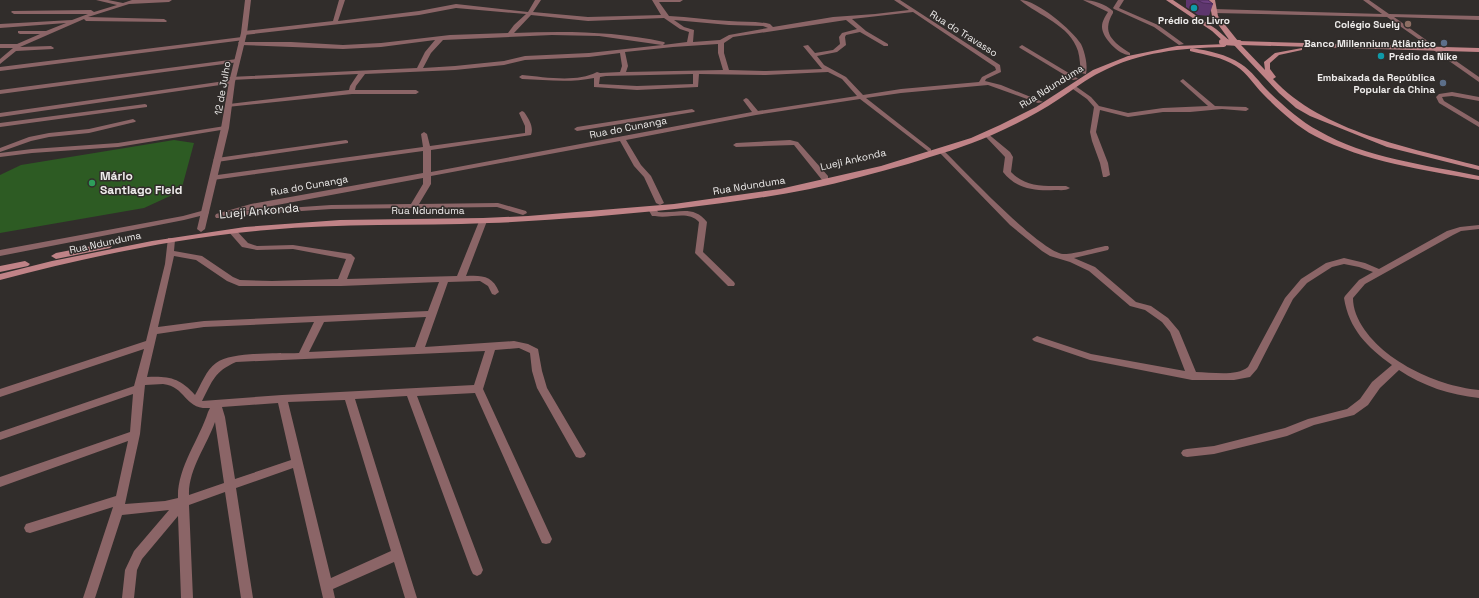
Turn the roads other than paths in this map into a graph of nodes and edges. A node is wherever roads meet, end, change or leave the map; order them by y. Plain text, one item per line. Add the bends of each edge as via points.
1 (99, 0) edge
2 (137, 0) edge
3 (169, 0) edge
4 (248, 0) edge
5 (342, 0) edge
6 (448, 0) edge
7 (538, 0) edge
8 (680, 0) edge
9 (896, 0) edge
10 (1023, 0) edge
11 (1086, 0) edge
12 (1121, 0) edge
13 (1162, 0) edge
14 (1169, 0) edge
15 (1212, 0) edge
16 (1366, 0) edge
17 (655, 1) edge
18 (126, 4) junction
19 (456, 6) junction
20 (1119, 10) junction
21 (912, 11) junction
22 (1110, 11) junction
23 (1214, 11) junction
24 (14, 12) dead end
25 (99, 12) junction
26 (530, 13) junction
27 (1387, 15) junction
28 (667, 17) junction
29 (847, 18) junction
30 (1479, 18) edge
31 (80, 19) junction
32 (164, 21) dead end
33 (74, 22) junction
34 (335, 23) junction
35 (0, 26) edge
36 (771, 29) junction
37 (862, 30) junction
38 (20, 32) dead end
39 (49, 32) junction
40 (510, 33) junction
41 (242, 38) junction
42 (441, 38) junction
43 (721, 42) junction
44 (1269, 43) junction
45 (690, 44) junction
46 (1184, 44) junction
47 (1223, 44) junction
48 (1240, 44) junction
49 (673, 45) junction
50 (886, 45) dead end
51 (0, 46) edge
52 (806, 46) dead end
53 (1022, 47) dead end
54 (1166, 47) junction
55 (16, 48) junction
56 (51, 48) dead end
57 (1323, 48) junction
58 (1435, 50) junction
59 (622, 51) junction
60 (1479, 51) edge
61 (1128, 54) junction
62 (814, 55) junction
63 (237, 61) junction
64 (0, 62) edge
65 (0, 69) edge
66 (420, 69) junction
67 (831, 70) junction
68 (363, 72) junction
69 (726, 72) junction
70 (623, 73) junction
71 (696, 73) junction
72 (1084, 73) junction
73 (597, 74) junction
74 (522, 77) dead end
75 (232, 80) junction
76 (1479, 80) edge
77 (1183, 81) dead end
78 (1074, 82) junction
79 (981, 83) junction
80 (0, 92) edge
81 (352, 92) junction
82 (416, 92) dead end
83 (861, 97) junction
84 (1479, 99) edge
85 (746, 100) dead end
86 (1040, 102) junction
87 (145, 106) dead end
88 (229, 106) junction
89 (1096, 107) junction
90 (1214, 108) junction
91 (1246, 109) dead end
92 (1286, 110) junction
93 (692, 111) dead end
94 (522, 113) dead end
95 (756, 113) junction
96 (1, 116) edge
97 (133, 121) dead end
98 (0, 125) edge
99 (1479, 125) edge
100 (225, 128) junction
101 (577, 129) dead end
102 (629, 129) junction
103 (424, 134) dead end
104 (987, 135) junction
105 (622, 139) junction
106 (1376, 140) junction
107 (346, 142) dead end
108 (736, 145) dead end
109 (1390, 145) junction
110 (428, 149) junction
111 (0, 150) edge
112 (929, 150) junction
113 (941, 151) junction
114 (0, 155) edge
115 (1384, 157) junction
116 (218, 160) junction
117 (1479, 168) edge
118 (427, 174) junction
119 (1106, 175) dead end
120 (213, 178) junction
121 (825, 178) junction
122 (1479, 178) edge
123 (1066, 188) dead end
124 (660, 203) junction
125 (414, 206) junction
126 (652, 209) junction
127 (523, 213) junction
128 (204, 215) junction
129 (219, 216) junction
130 (483, 221) junction
131 (1479, 227) edge
132 (201, 229) junction
133 (232, 231) junction
134 (171, 240) junction
135 (1106, 248) dead end
136 (0, 253) edge
137 (170, 253) junction
138 (1063, 257) junction
139 (0, 270) edge
140 (1379, 272) junction
141 (0, 278) edge
142 (445, 278) junction
143 (461, 278) junction
144 (341, 283) junction
145 (731, 284) dead end
146 (495, 292) dead end
147 (432, 314) junction
148 (321, 318) junction
149 (153, 331) junction
150 (1037, 339) dead end
151 (150, 343) junction
152 (491, 347) junction
153 (419, 350) junction
154 (302, 356) junction
155 (1399, 365) junction
156 (1192, 376) junction
157 (140, 384) junction
158 (478, 389) junction
159 (0, 393) edge
160 (411, 393) junction
161 (1479, 394) edge
162 (349, 396) junction
163 (282, 399) junction
164 (196, 402) junction
165 (216, 404) junction
166 (135, 434) junction
167 (0, 436) edge
168 (1187, 453) dead end
169 (580, 454) dead end
170 (297, 462) junction
171 (0, 482) edge
172 (230, 485) junction
173 (183, 502) junction
174 (120, 504) junction
175 (30, 528) dead end
176 (546, 539) dead end
177 (398, 554) junction
178 (477, 570) dead end
179 (328, 592) edge
180 (89, 598) edge
181 (128, 598) edge
182 (187, 598) edge
183 (247, 598) edge
184 (411, 598) edge

1 - 18 street
2 - 18 street
3 - 18 street
4 - 41 street, 12 de Julho
5 - 34 street
6 - 19 street via 456,2
7 - 26 street
8 - 17 street
9 - 21 street, Rua do Travasso
10 - 72 street via 1048,16 1078,44
11 - 22 street
12 - 20 street via 1116,8
13 - 46 main road via 1211,33 1210,37
14 - 92 main road via 1224,38
15 - 23 main road
16 - 27 street
17 - 28 street
18 - 25 street
19 - 26 street
19 - 34 street
20 - 22 street
20 - 46 street via 1156,26
21 - 29 street
21 - 79 street, Rua do Travasso via 958,38 998,66 999,71 984,78
22 - 61 street via 1106,20 1106,31 1114,44
23 - 27 street
23 - 44 main road via 1236,35 1247,40
23 - 106 main road via 1231,38 1288,98 1313,114
24 - 25 street
25 - 31 street
26 - 28 street via 588,19
26 - 40 street
27 - 30 street
27 - 58 street
28 - 36 street via 766,24
28 - 45 street via 682,28 692,31
29 - 36 street
29 - 37 street
31 - 32 street
31 - 33 street
33 - 35 street
33 - 39 street
34 - 41 street
36 - 43 street via 738,34
37 - 50 street
37 - 62 street via 844,34 843,45 838,49
38 - 39 street
39 - 55 street
40 - 42 street
40 - 49 street via 599,34
41 - 42 street via 342,47
41 - 63 street, 12 de Julho
41 - 65 street
42 - 66 street via 428,52
43 - 45 street
43 - 69 street via 720,53
44 - 48 main road, Rua Ndunduma
44 - 58 main road, Rua Ndunduma
45 - 49 street
46 - 47 main road, Rua Ndunduma
46 - 54 main road, Rua Ndunduma
47 - 48 main road, Rua Ndunduma, bridge
47 - 54 main road, Rua Ndunduma
48 - 57 main road, Rua Ndunduma
49 - 59 street
51 - 55 street
52 - 62 street
53 - 78 street
54 - 61 main road, Lueji Ankonda
54 - 78 main road, Rua Ndunduma via 1128,58
54 - 92 main road via 1228,59 1244,68 1266,93
55 - 56 street
55 - 64 street
57 - 58 main road, Rua Ndunduma
57 - 106 main road via 1277,54 1267,62 1267,70 1288,93 1314,112
58 - 60 main road, Rua Ndunduma
58 - 76 street
59 - 66 street via 529,57 497,64
59 - 70 street via 625,66
61 - 72 main road, Lueji Ankonda
62 - 67 street via 822,66
63 - 75 street, 12 de Julho
63 - 80 street
66 - 68 street
67 - 69 street
67 - 83 street via 848,81
68 - 75 street
68 - 81 street via 353,86
69 - 71 street
70 - 71 street
70 - 73 street
71 - 73 street via 696,86 644,88 596,86
72 - 78 main road, Lueji Ankonda
73 - 74 street via 580,79
75 - 88 street, 12 de Julho
75 - 96 street
77 - 90 street
78 - 86 main road, Lueji Ankonda
78 - 89 street
78 - 104 main road, Rua Ndunduma via 1037,110
79 - 83 street, Rua do Cunanga
79 - 86 street, Rua do Cunanga via 999,86
81 - 82 street
81 - 88 street
83 - 95 street, Rua do Cunanga
83 - 112 street
84 - 99 street via 1452,94 1439,97 1441,102
85 - 95 street
86 - 112 main road, Lueji Ankonda via 984,130
87 - 98 street
88 - 100 street, 12 de Julho
89 - 90 street via 1128,116 1163,110
89 - 119 street via 1093,132
90 - 91 street
92 - 115 main road via 1318,133 1353,149
93 - 102 street
94 - 110 street via 529,134
95 - 102 street, Rua do Cunanga
97 - 111 street via 29,139
100 - 114 street via 118,145
100 - 116 street, 12 de Julho
101 - 102 street
102 - 105 street, Rua do Cunanga
103 - 110 street
104 - 113 main road, Rua Ndunduma
104 - 123 street via 1006,152 1009,157 1007,172 1016,181 1031,188
105 - 118 street, Rua do Cunanga
105 - 124 street via 638,166 648,176
106 - 109 main road
107 - 116 street
108 - 121 street via 779,142 796,144
109 - 115 main road via 1365,143 1368,149
109 - 117 main road
110 - 118 street
110 - 120 street
112 - 121 main road, Lueji Ankonda
113 - 126 main road, Rua Ndunduma via 878,170 792,189
113 - 138 street via 1013,223 1044,249
115 - 122 main road
116 - 120 street, 12 de Julho
118 - 125 street via 427,184
118 - 129 street, Rua do Cunanga via 251,206
120 - 128 street, 12 de Julho
121 - 124 main road, Lueji Ankonda
124 - 127 main road, Lueji Ankonda
125 - 127 street, Lueji Ankonda via 498,205
125 - 129 street, Lueji Ankonda via 309,208
126 - 130 main road, Rua Ndunduma
126 - 145 street via 655,214 661,215 697,216 703,222 699,253
127 - 132 main road, Lueji Ankonda via 351,216
128 - 129 street, Lueji Ankonda
128 - 132 street, 12 de Julho
128 - 136 street, Lueji Ankonda
130 - 133 main road, Rua Ndunduma via 341,222
130 - 143 street
131 - 140 street via 1450,233
132 - 139 main road, Lueji Ankonda via 78,251
133 - 134 main road, Rua Ndunduma
133 - 144 street via 244,245 257,248 293,247 348,256 350,258
134 - 137 street
134 - 141 main road, Rua Ndunduma via 64,261
135 - 138 street
137 - 144 street via 199,258 239,283
137 - 149 street
138 - 156 street via 1092,269 1133,304 1148,308 1165,320 1174,331
140 - 155 street via 1353,291 1348,298 1348,306 1351,317 1367,339
140 - 156 street via 1354,262 1328,265 1294,291 1252,369 1246,374
142 - 143 street
142 - 144 street
142 - 147 street
143 - 146 street via 488,280
147 - 148 street
147 - 153 street
148 - 149 street via 204,324
148 - 154 street
149 - 151 street
150 - 156 street via 1090,357
151 - 157 street
151 - 159 street
152 - 153 street
152 - 158 street
152 - 169 street via 516,344 528,346 535,351 542,388
153 - 154 street
154 - 164 street via 235,359 219,366
155 - 161 street via 1436,384
155 - 168 street via 1376,385 1364,402 1350,412 1287,432 1214,450
157 - 164 street via 174,382
157 - 166 street
157 - 167 street
158 - 160 street
158 - 176 street
160 - 162 street
160 - 178 street
162 - 163 street
162 - 177 street
163 - 165 street
163 - 170 street
164 - 165 street via 201,405
165 - 172 street
165 - 173 street via 205,436 185,478
166 - 171 street
166 - 174 street
170 - 172 street
170 - 179 street
172 - 173 street
172 - 183 street
173 - 174 street via 165,506
173 - 181 street via 138,555 131,570
173 - 182 street
174 - 175 street
174 - 180 street
177 - 179 street
177 - 184 street

